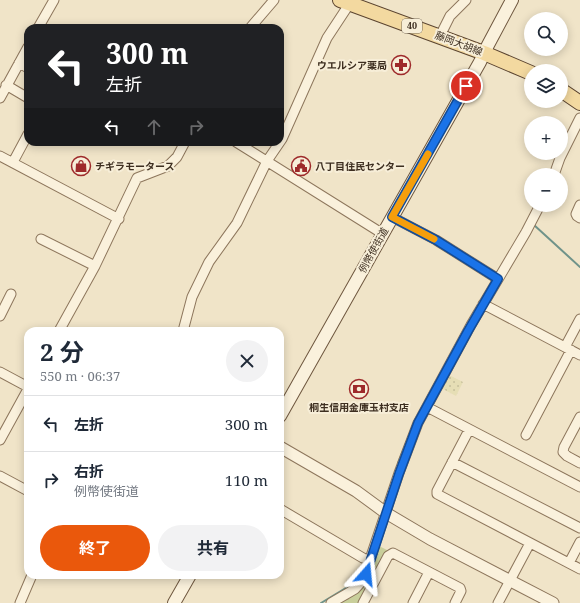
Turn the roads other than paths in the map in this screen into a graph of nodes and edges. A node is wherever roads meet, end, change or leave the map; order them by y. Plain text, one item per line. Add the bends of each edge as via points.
1 (54, 0) edge
2 (274, 0) edge
3 (466, 0) edge
4 (512, 0) edge
5 (347, 1) edge
6 (40, 24) edge
7 (253, 24) edge
8 (440, 36) junction
9 (484, 53) junction
10 (24, 54) edge
11 (19, 63) junction
12 (24, 66) edge
13 (524, 70) edge
14 (6, 85) junction
15 (568, 95) edge
16 (24, 96) edge
17 (0, 98) edge
18 (580, 103) edge
19 (580, 118) edge
20 (284, 135) edge
21 (24, 142) edge
22 (183, 146) edge
23 (243, 146) edge
24 (277, 146) edge
25 (0, 156) edge
26 (267, 161) junction
27 (14, 162) junction
28 (556, 168) edge
29 (580, 205) edge
30 (536, 212) edge
31 (392, 217) junction
32 (580, 218) edge
33 (119, 219) junction
34 (383, 234) junction
35 (41, 239) dead end
36 (95, 266) junction
37 (498, 279) junction
38 (11, 294) dead end
39 (483, 304) junction
40 (0, 316) edge
41 (580, 319) edge
42 (61, 327) edge
43 (185, 327) edge
44 (568, 348) junction
45 (580, 355) edge
46 (0, 372) edge
47 (24, 386) edge
48 (24, 395) edge
49 (427, 407) junction
50 (284, 409) edge
51 (580, 417) edge
52 (469, 430) junction
53 (526, 436) dead end
54 (0, 440) edge
55 (284, 449) edge
56 (452, 462) junction
57 (580, 463) edge
58 (0, 476) edge
59 (580, 487) edge
60 (24, 490) edge
61 (284, 511) edge
62 (386, 513) junction
63 (580, 528) edge
64 (580, 542) edge
65 (530, 543) junction
66 (370, 560) junction
67 (569, 563) junction
68 (580, 569) edge
69 (429, 572) junction
70 (30, 579) edge
71 (188, 579) edge
72 (510, 581) junction
73 (20, 603) edge
74 (174, 603) edge
75 (330, 603) edge
76 (364, 603) edge
77 (413, 603) edge
78 (455, 603) edge
79 (498, 603) edge
80 (553, 603) edge

1 - 6 street
2 - 7 street
3 - 8 street via 450,16
4 - 9 main road, 例幣使街道
5 - 8 main road, 藤岡大胡線 / 40
5 - 20 street via 327,38
8 - 9 main road, 藤岡大胡線 / 40
9 - 13 main road, 藤岡大胡線 / 40
9 - 31 main road, 例幣使街道
10 - 11 street
11 - 12 street
11 - 14 street
14 - 16 street
14 - 17 street
15 - 18 main road
19 - 28 street
21 - 27 street
22 - 33 street via 168,166 137,178
23 - 26 street
24 - 26 street
25 - 27 street
26 - 34 street
26 - 43 street via 237,223 209,262 192,297
27 - 33 street
29 - 32 street via 576,214
30 - 37 street
31 - 34 main road, 例幣使街道
31 - 37 street
33 - 36 street
34 - 50 main road, 例幣使街道
35 - 36 street
36 - 42 street
37 - 39 street
38 - 40 street
39 - 44 street
39 - 49 street
41 - 44 street
44 - 45 street
44 - 53 street
46 - 47 street
48 - 54 street
49 - 52 street
49 - 62 street via 409,444
51 - 57 street via 563,452
52 - 56 street
52 - 59 street
55 - 62 street via 356,491
56 - 63 street
56 - 65 street via 437,494
58 - 60 street
61 - 66 street
62 - 66 street
62 - 72 street via 430,540
64 - 67 street
65 - 67 street
65 - 72 street
66 - 75 street via 361,584
67 - 68 street
69 - 76 street via 392,553 388,556
69 - 77 street
69 - 78 street via 460,588
70 - 73 street
71 - 74 main road
72 - 79 street
72 - 80 street

